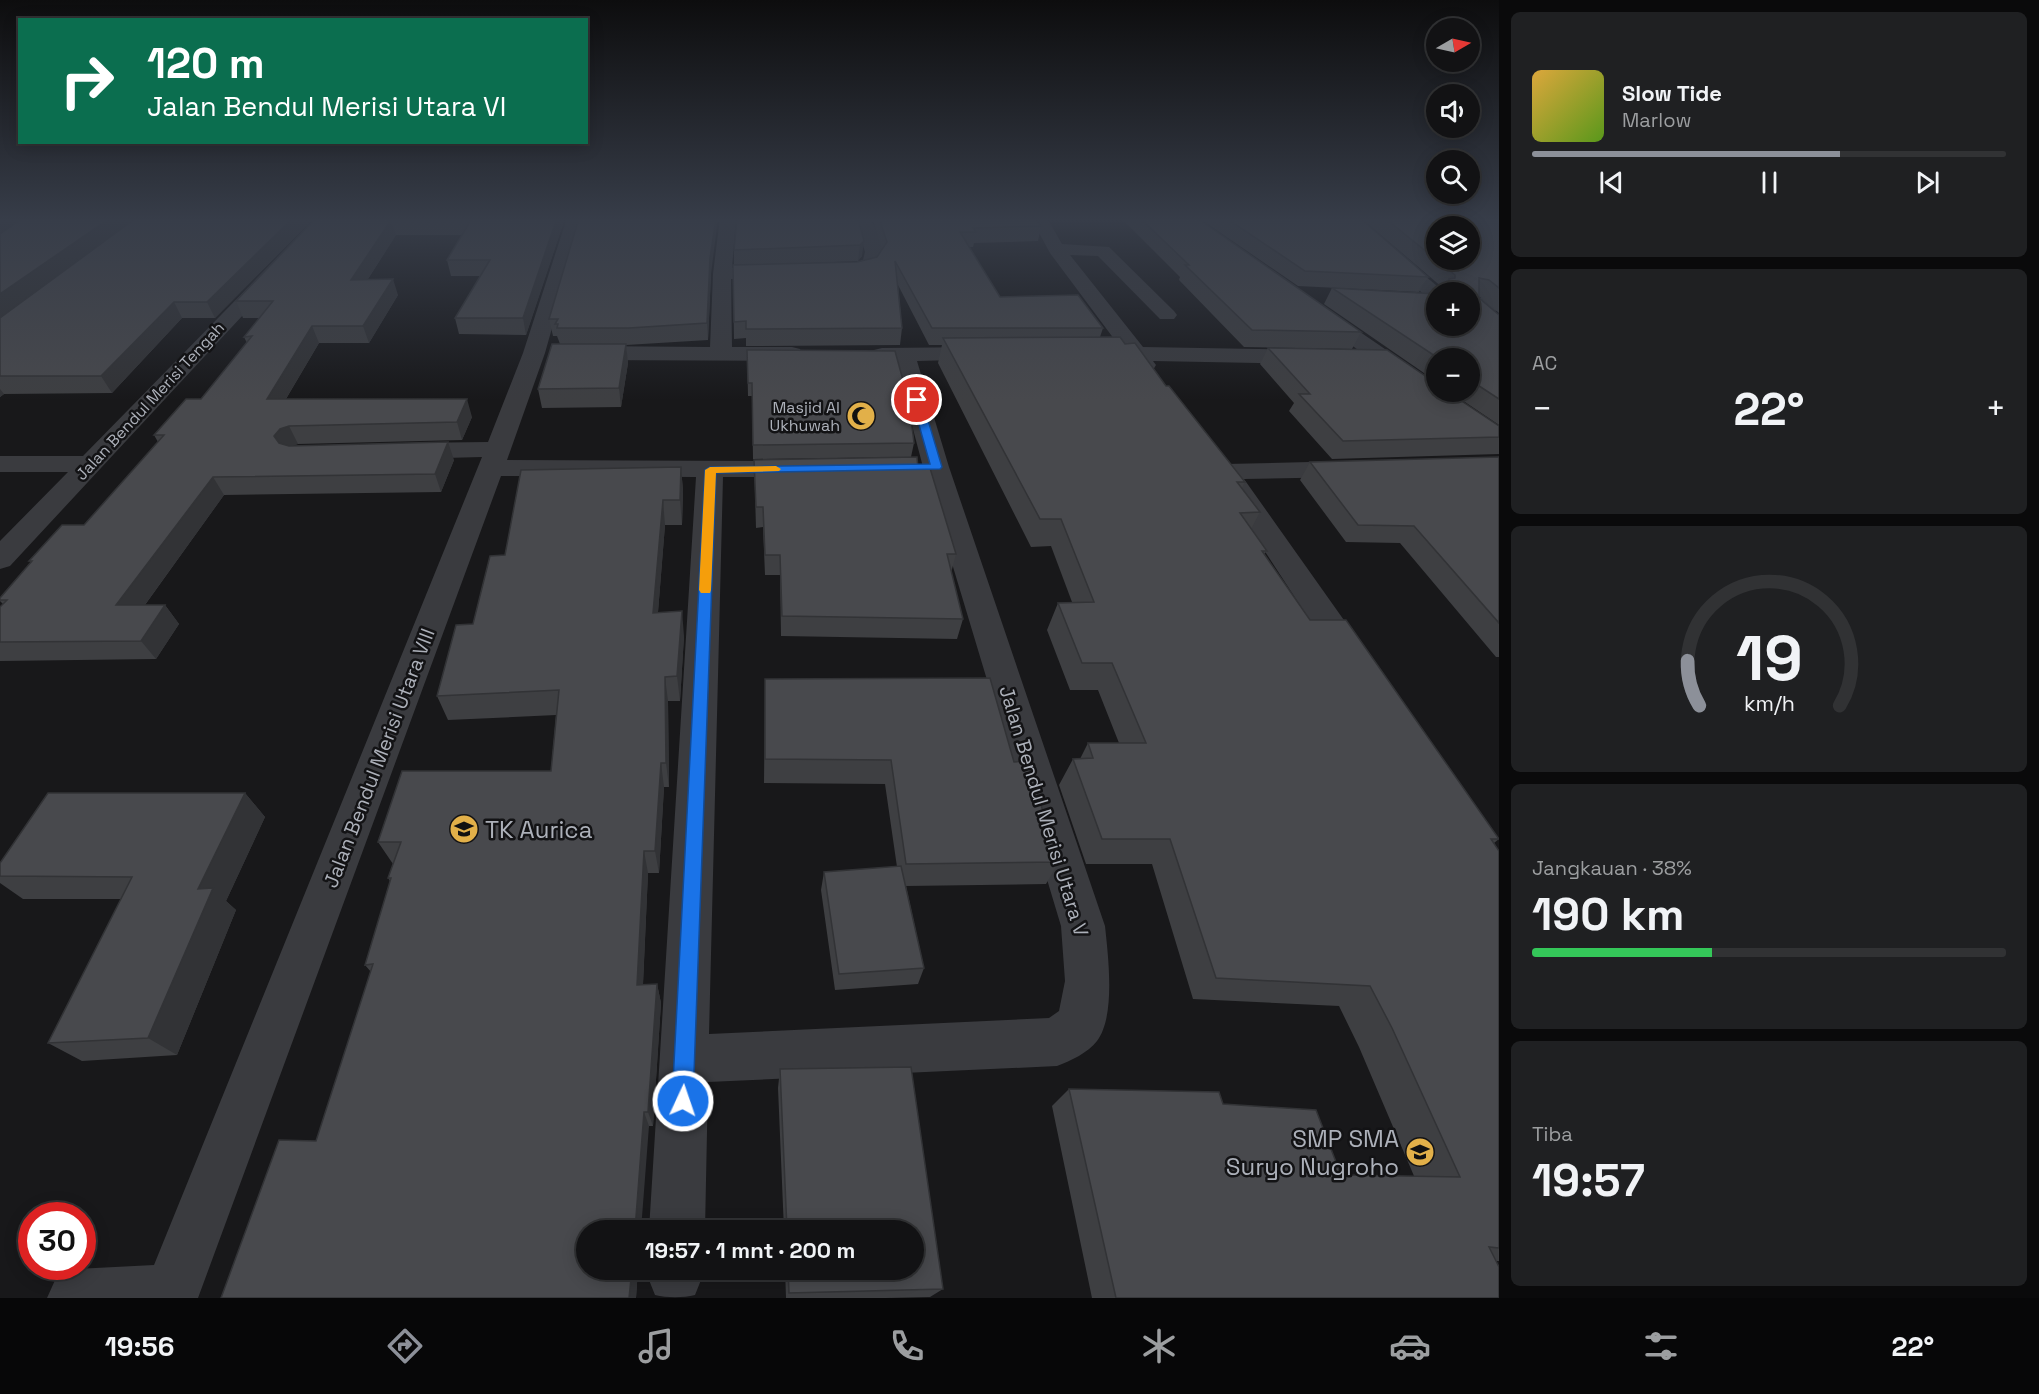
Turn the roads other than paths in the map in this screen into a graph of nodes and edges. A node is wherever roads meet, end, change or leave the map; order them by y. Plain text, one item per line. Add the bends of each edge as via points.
1 (268, 279) edge
2 (565, 279) edge
3 (723, 279) edge
4 (1079, 279) edge
5 (1131, 279) edge
6 (1301, 300) edge
7 (1414, 300) edge
8 (1426, 301) edge
9 (1480, 303) edge
10 (1499, 305) edge
11 (1480, 310) edge
12 (1167, 315) dead end
13 (1499, 327) edge
14 (551, 353) junction
15 (721, 353) junction
16 (1078, 353) edge
17 (812, 354) edge
18 (858, 354) edge
19 (1008, 354) edge
20 (1137, 354) junction
21 (904, 355) junction
22 (1325, 357) edge
23 (1349, 358) edge
24 (1384, 358) junction
25 (1423, 385) edge
26 (1164, 390) edge
27 (378, 452) edge
28 (495, 459) junction
29 (0, 464) edge
30 (92, 464) junction
31 (829, 468) edge
32 (1369, 468) edge
33 (710, 470) junction
34 (0, 559) edge
35 (1366, 678) edge
36 (685, 1059) junction
37 (678, 1220) edge
38 (76, 1298) edge

1 - 30 street, Jalan Bendul Merisi Tengah
2 - 14 street, Jalan Bendul Merisi Utara VIII
3 - 15 street
4 - 20 street
5 - 12 street
6 - 24 street
7 - 8 street
9 - 10 street
11 - 13 street
14 - 15 street
14 - 28 street, Jalan Bendul Merisi Utara VIII
15 - 17 street
16 - 20 street
18 - 21 street
19 - 21 street
20 - 22 street
20 - 26 street
21 - 36 street, Jalan Bendul Merisi Utara V via 925,467 1083,926 1088,981 1080,1025 1057,1042
23 - 24 street
24 - 25 street
27 - 28 street
28 - 33 street
28 - 38 street, Jalan Bendul Merisi Utara VIII via 171,1293
29 - 30 street
30 - 34 street, Jalan Bendul Merisi Tengah
31 - 33 street
32 - 35 street via 1219,463
33 - 36 street
36 - 37 street

